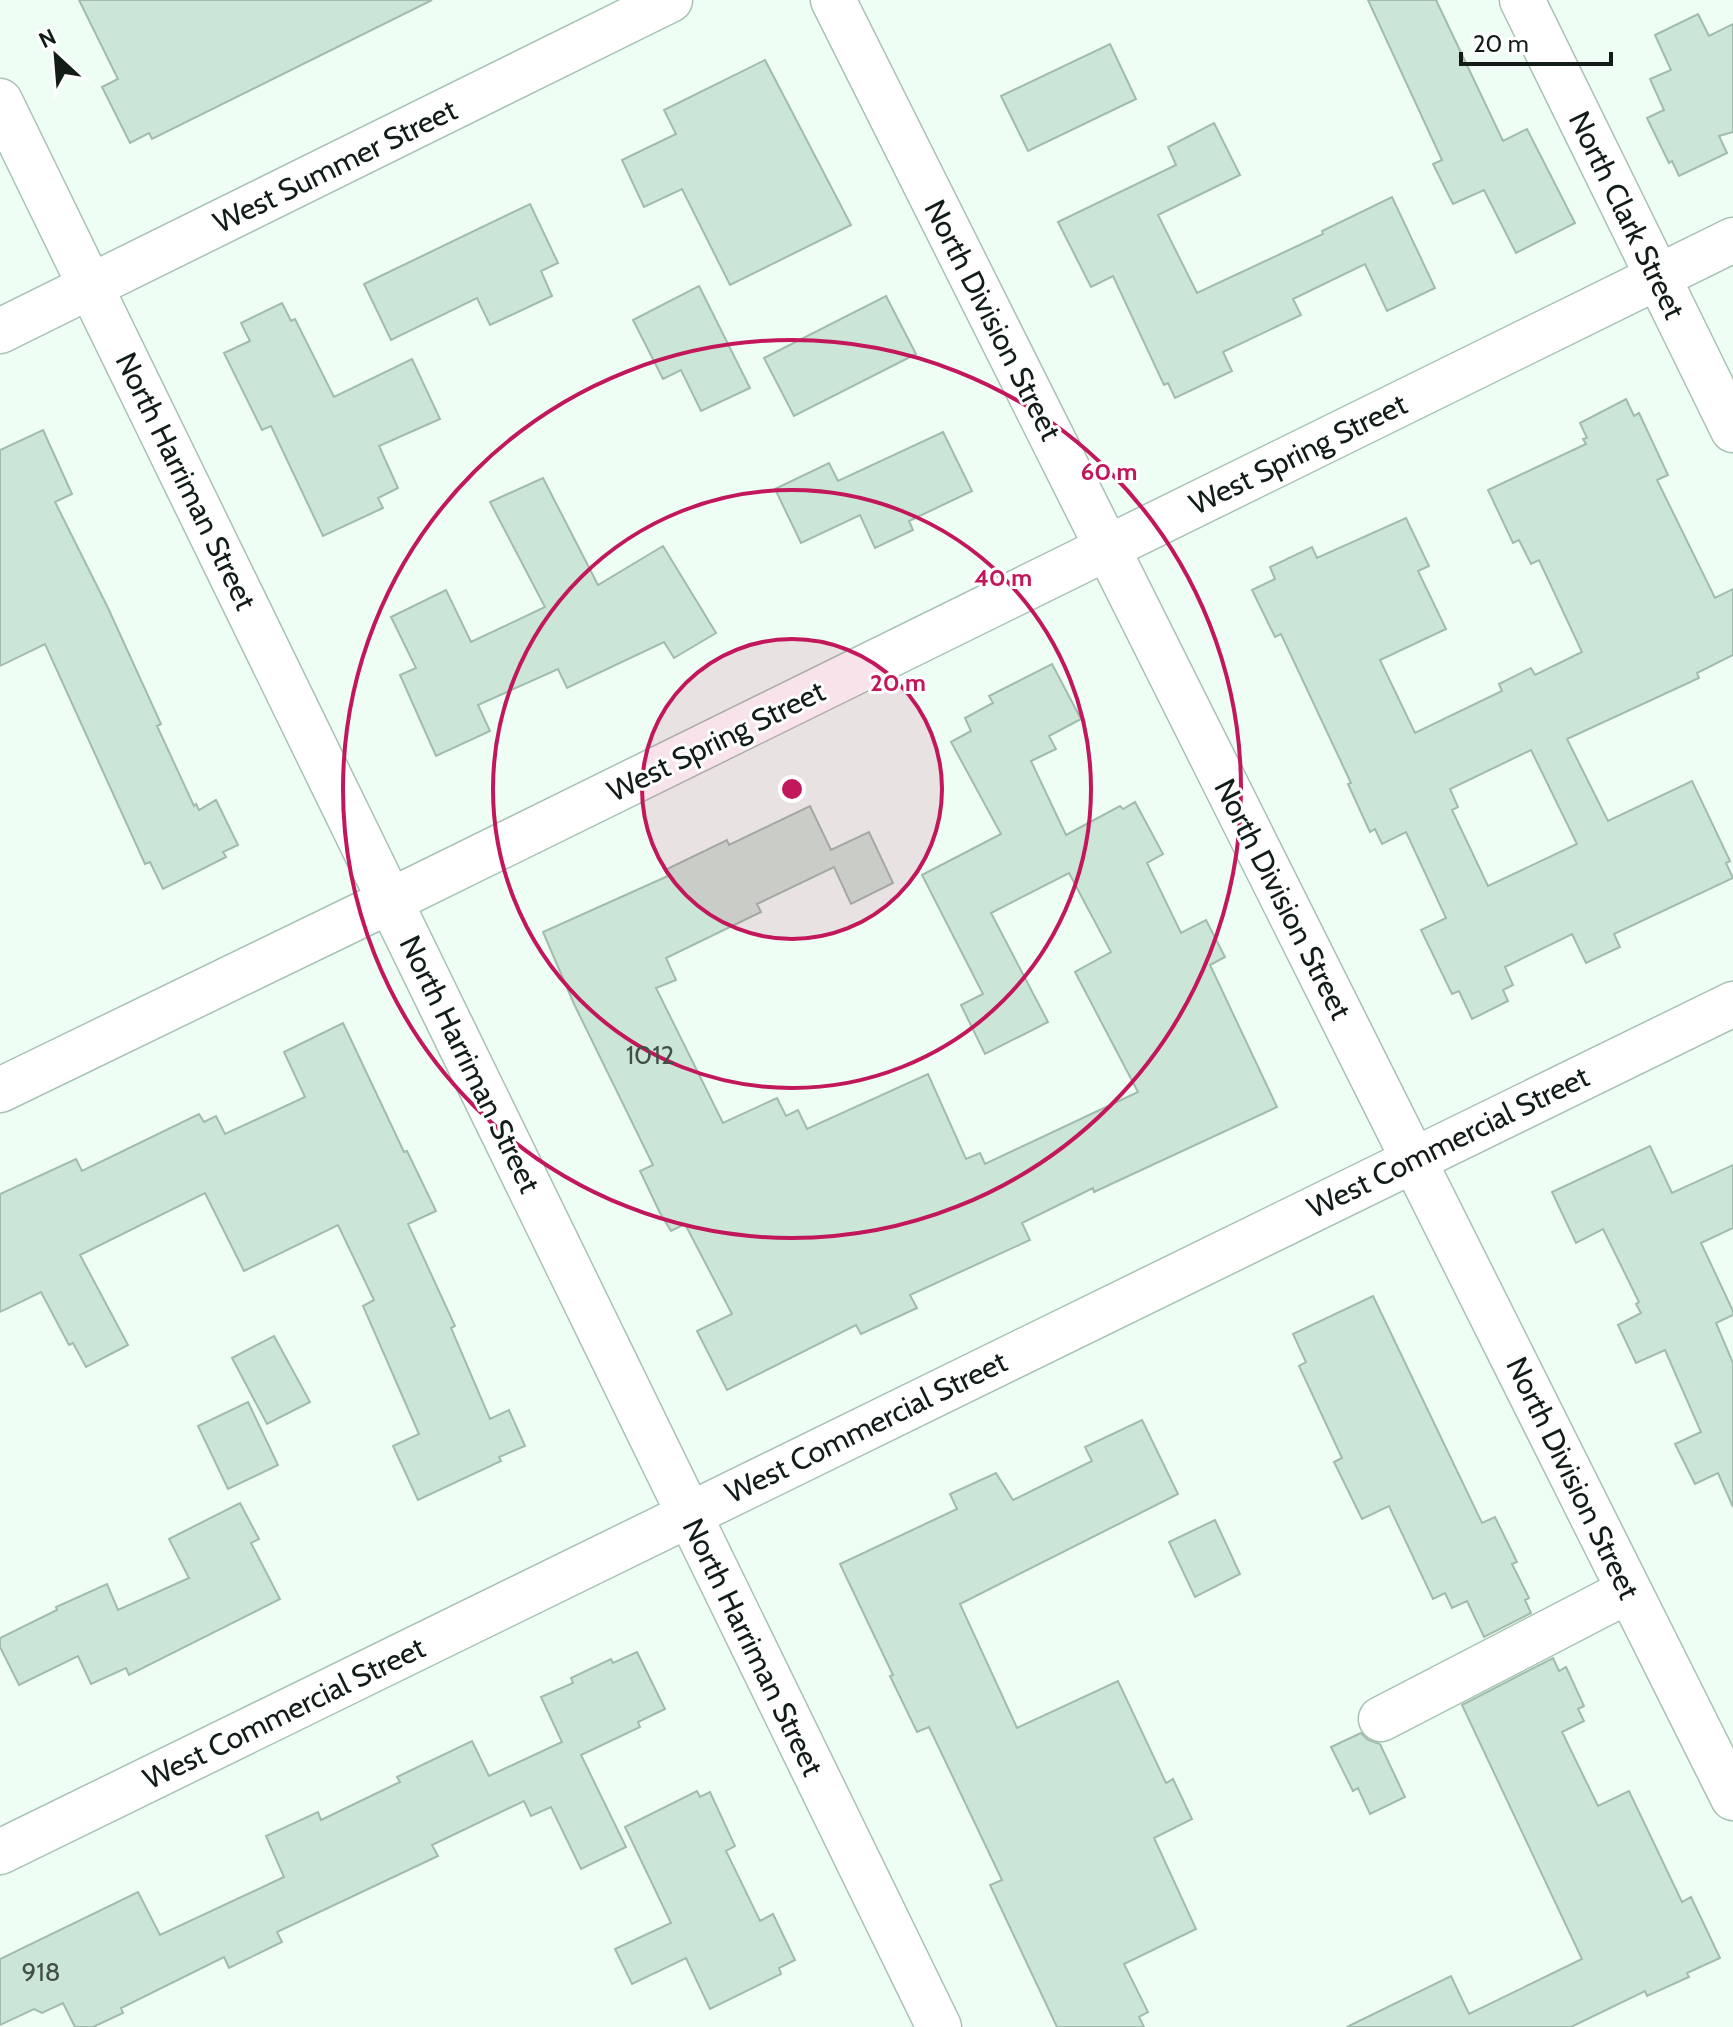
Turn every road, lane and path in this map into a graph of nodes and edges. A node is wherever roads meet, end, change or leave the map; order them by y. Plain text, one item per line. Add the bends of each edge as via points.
1 (670, 0) edge
2 (833, 0) edge
3 (1522, 0) edge
4 (0, 101) edge
5 (1733, 240) edge
6 (1657, 277) junction
7 (91, 286) junction
8 (0, 331) edge
9 (1733, 430) edge
10 (1107, 549) junction
11 (392, 900) junction
12 (1733, 1004) edge
13 (0, 1090) edge
14 (1414, 1158) junction
15 (688, 1515) junction
16 (1628, 1591) junction
17 (1381, 1719) dead end
18 (1729, 1780) edge
19 (0, 1852) edge
20 (939, 2027) edge

1 - 7 street, West Summer Street
2 - 10 street, North Division Street
3 - 6 street, North Clark Street
4 - 7 street, North Harriman Street
5 - 6 street, West Spring Street
6 - 9 street, North Clark Street
6 - 10 street, West Spring Street
7 - 8 street, West Summer Street
7 - 11 street, North Harriman Street
10 - 11 street, West Spring Street
10 - 14 street, North Division Street
11 - 13 street, West Spring Street
11 - 15 street, North Harriman Street
12 - 14 street, West Commercial Street
14 - 15 street, West Commercial Street
14 - 16 street, North Division Street
15 - 19 street, West Commercial Street
15 - 20 street, North Harriman Street
16 - 17 street
16 - 18 street, North Division Street

